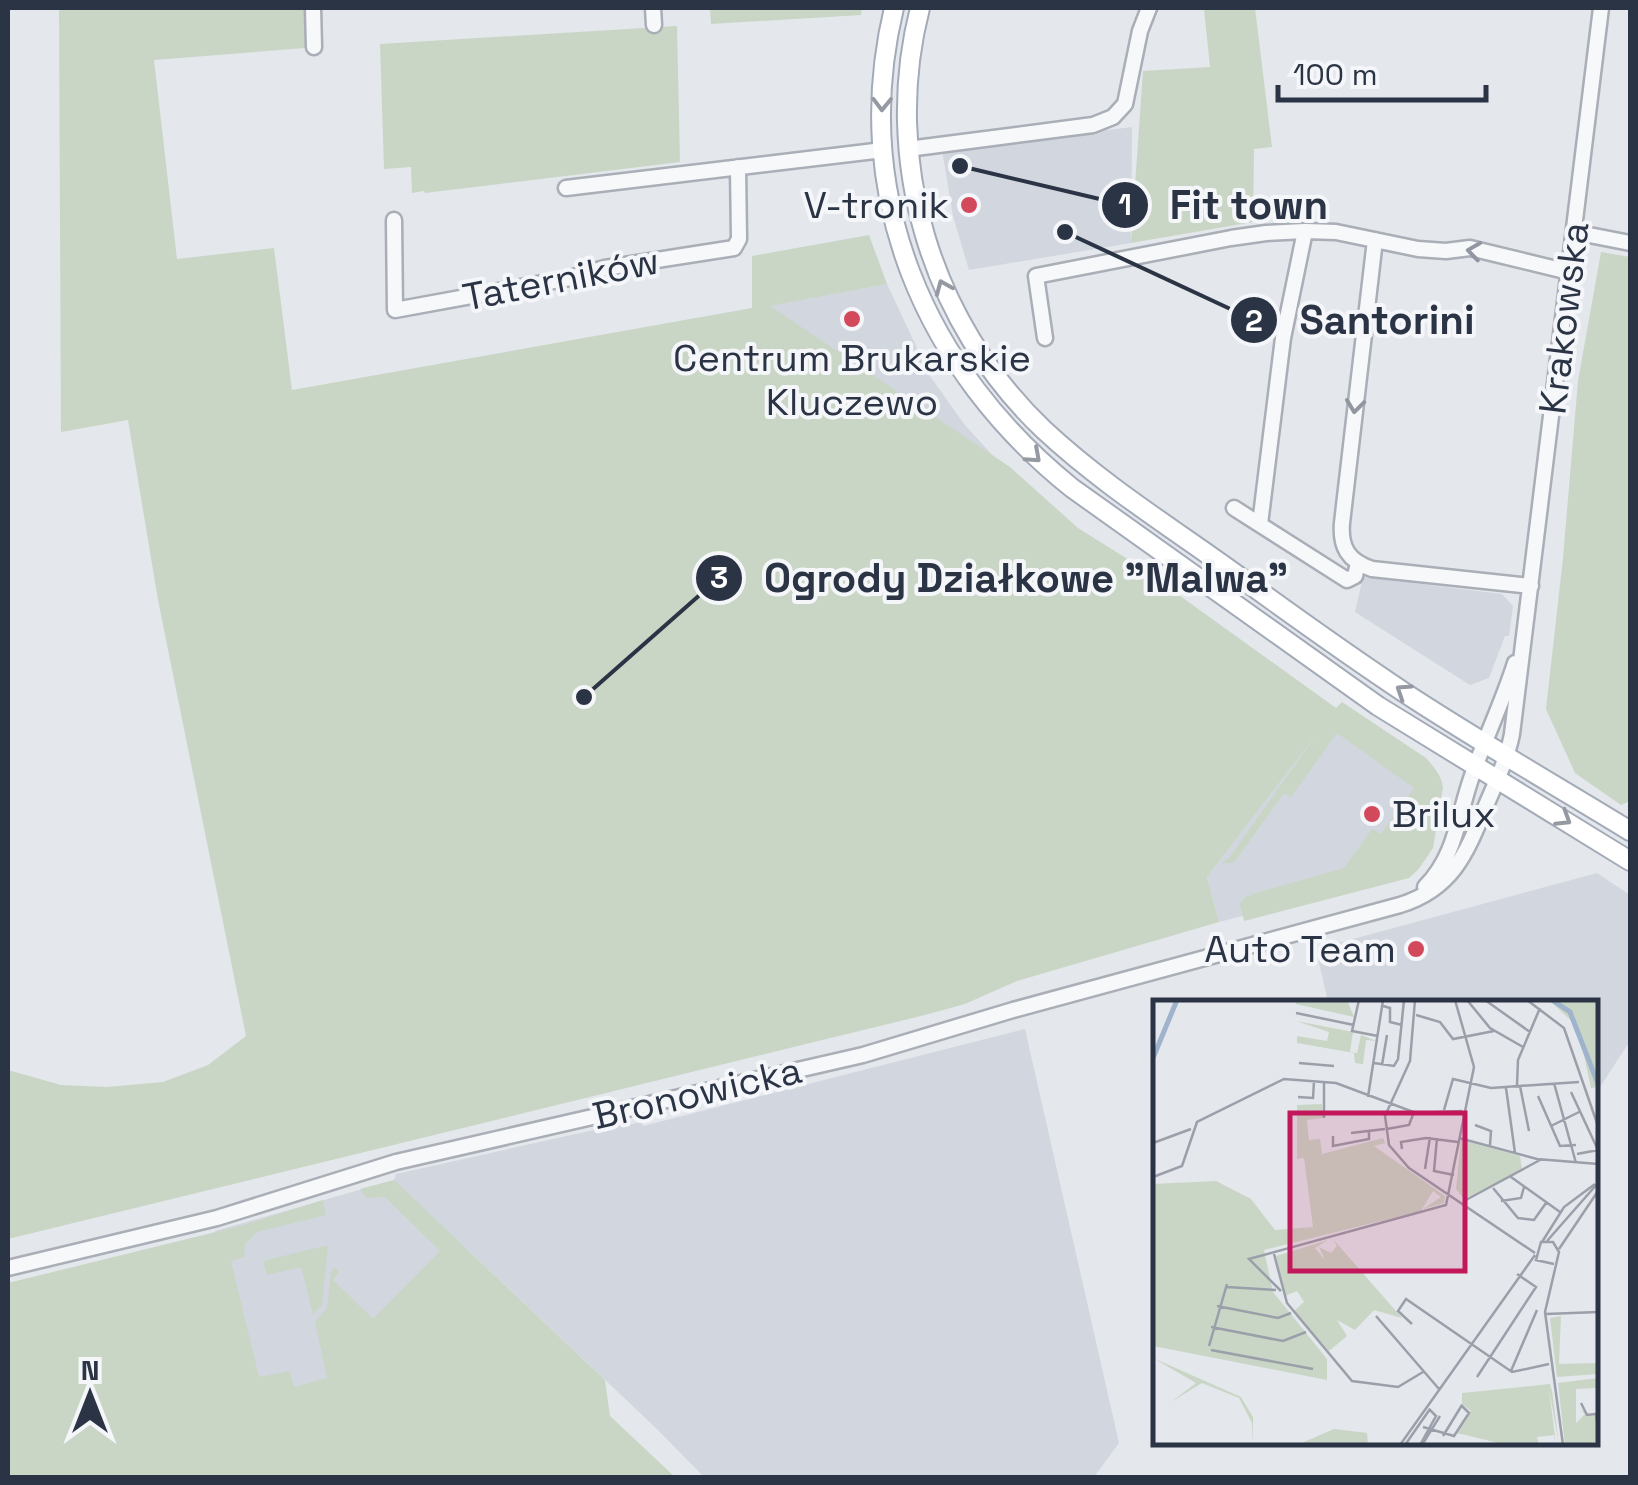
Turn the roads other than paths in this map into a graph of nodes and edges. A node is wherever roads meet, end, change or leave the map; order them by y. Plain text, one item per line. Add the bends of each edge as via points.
1 (314, 8) edge
2 (653, 8) edge
3 (894, 8) edge
4 (920, 8) edge
5 (1148, 8) edge
6 (1601, 8) edge
7 (654, 25) dead end
8 (314, 47) dead end
9 (883, 150) junction
10 (908, 150) junction
11 (738, 167) junction
12 (566, 188) dead end
13 (394, 220) dead end
14 (1305, 231) junction
15 (1574, 232) junction
16 (1375, 240) junction
17 (1630, 243) edge
18 (1569, 272) junction
19 (1045, 338) dead end
20 (1234, 508) dead end
21 (1260, 524) junction
22 (1358, 564) junction
23 (1531, 586) junction
24 (1525, 628) junction
25 (1486, 742) junction
26 (1507, 755) junction
27 (1475, 766) junction
28 (1498, 779) junction
29 (1630, 829) edge
30 (1630, 861) edge
31 (1385, 909) junction
32 (8, 1268) edge

1 - 8 street
2 - 7 street
3 -> 9 main road via 882,87
4 - 10 main road via 909,75
5 - 10 street via 1128,97 1113,117
6 - 15 street, Krakowska
9 - 11 street
9 -> 27 main road via 899,236 923,303 966,378 1019,442 1157,550
25 -> 10 main road via 1346,653 1126,497 1042,427 997,379 953,309 922,227
11 - 12 street
11 - 13 street, Taterników via 734,248 395,310
14 - 16 street
14 - 19 street via 1231,238 1036,276
14 - 21 street via 1283,338
15 - 17 street
15 - 18 street, Krakowska
18 -> 16 street via 1470,248 1436,251
16 -> 22 street via 1341,535
18 - 23 street, Krakowska
20 - 21 street
21 - 22 street via 1347,580
22 - 23 street
23 - 24 street, Krakowska
24 - 25 street, Krakowska
24 - 26 street, Krakowska
25 - 26 main road
25 - 27 street, Krakowska
26 - 28 street, Krakowska
26 - 29 main road
27 - 28 main road
27 - 31 street, Bronowicka via 1441,868 1421,890
28 -> 30 main road
28 - 31 street, Bronowicka via 1454,870 1423,896
31 - 32 street, Bronowicka via 863,1054 396,1162 216,1218

